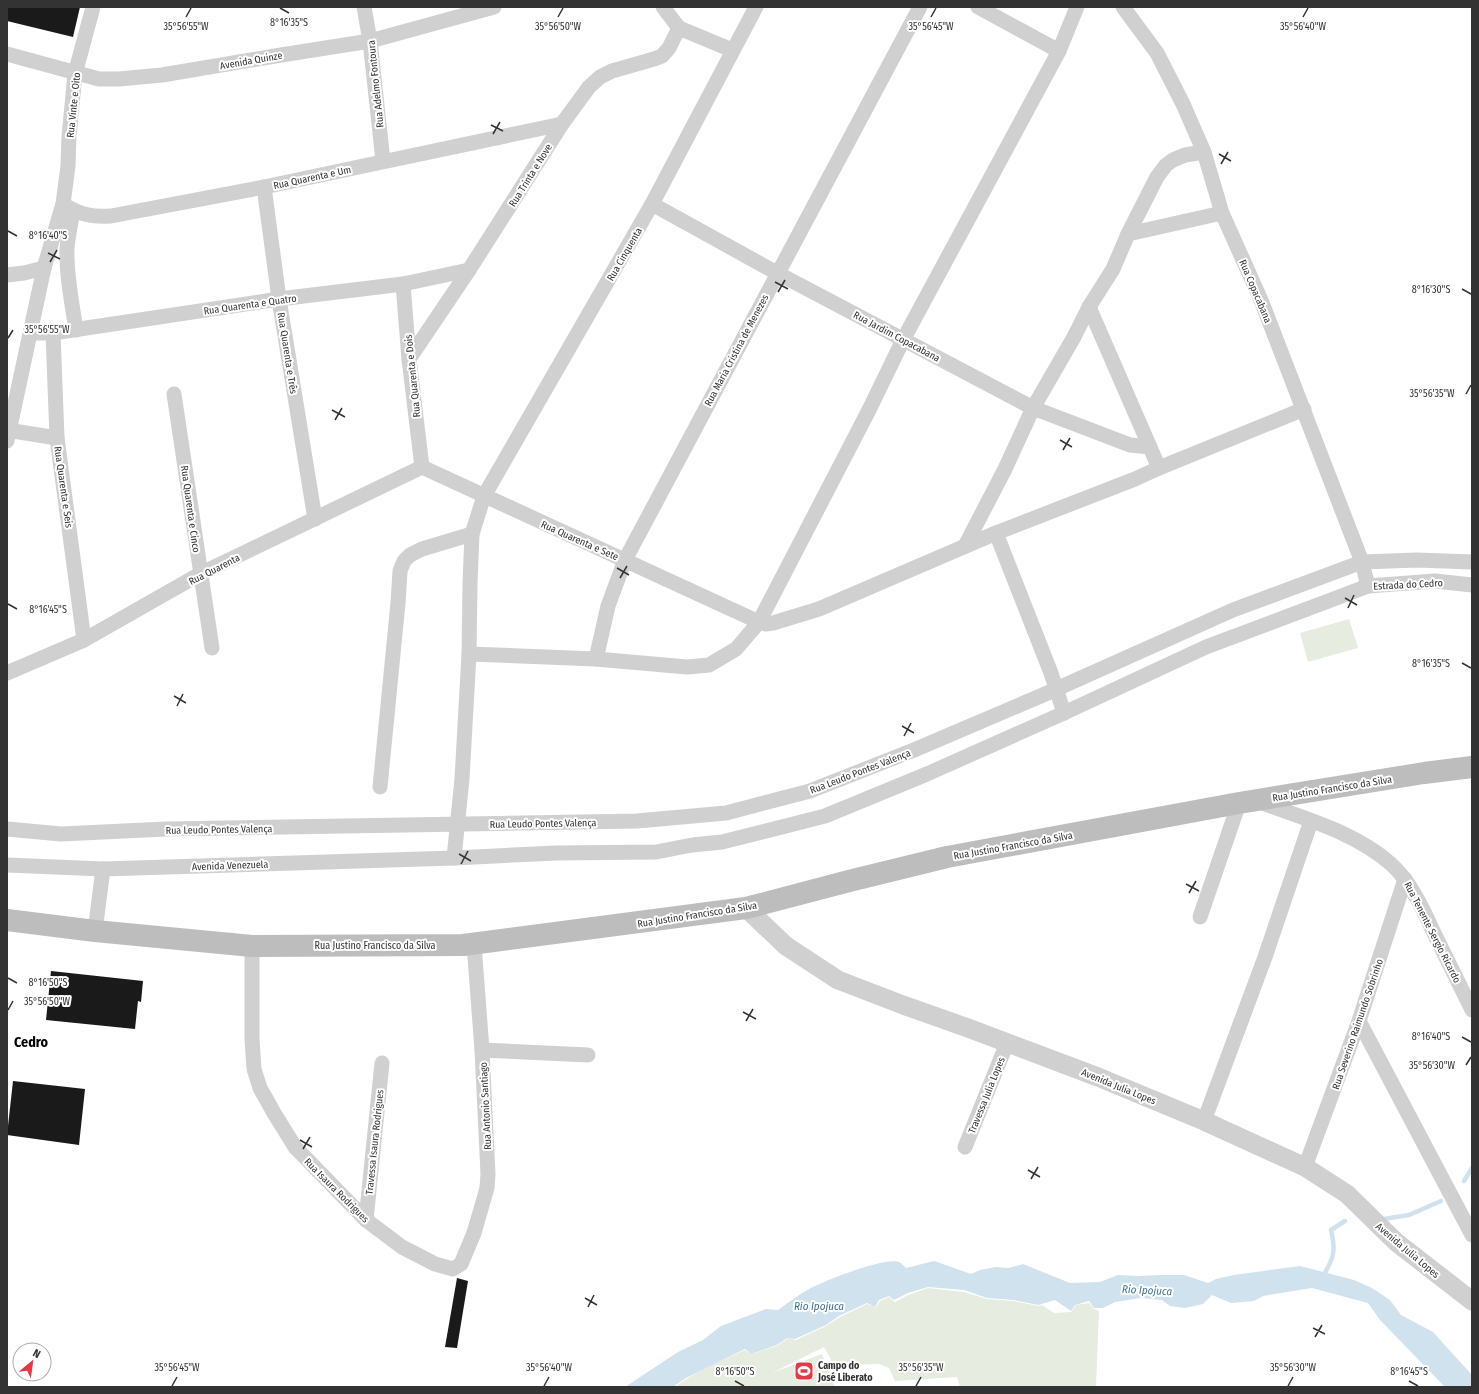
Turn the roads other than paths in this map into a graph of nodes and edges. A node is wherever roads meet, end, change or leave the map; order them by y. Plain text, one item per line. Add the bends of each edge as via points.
1 (93, 7) edge
2 (364, 7) edge
3 (663, 7) edge
4 (756, 7) edge
5 (920, 7) edge
6 (978, 7) edge
7 (1077, 7) edge
8 (1123, 7) edge
9 (487, 8) edge
10 (679, 28) junction
11 (370, 41) junction
12 (732, 50) junction
13 (1059, 51) junction
14 (7, 54) edge
15 (76, 74) junction
16 (562, 124) junction
17 (1204, 152) junction
18 (383, 161) junction
19 (264, 187) junction
20 (652, 204) junction
21 (68, 208) junction
22 (1222, 213) junction
23 (1128, 234) junction
24 (44, 268) junction
25 (470, 270) junction
26 (777, 273) junction
27 (7, 275) edge
28 (403, 284) junction
29 (279, 299) junction
30 (1089, 307) junction
31 (76, 330) junction
32 (31, 333) junction
33 (53, 333) junction
34 (903, 340) junction
35 (409, 358) junction
36 (174, 394) dead end
37 (1033, 408) junction
38 (1304, 408) junction
39 (8, 434) edge
40 (57, 438) junction
41 (1150, 447) junction
42 (422, 467) junction
43 (1159, 468) junction
44 (484, 496) junction
45 (315, 519) junction
46 (996, 533) junction
47 (472, 534) junction
48 (965, 546) junction
49 (625, 560) junction
50 (1362, 562) junction
51 (1472, 562) edge
52 (200, 574) junction
53 (1472, 585) edge
54 (1368, 586) junction
55 (759, 622) junction
56 (84, 640) junction
57 (212, 648) dead end
58 (470, 654) junction
59 (596, 659) junction
60 (7, 673) edge
61 (1056, 689) junction
62 (1064, 713) junction
63 (1472, 767) edge
64 (380, 787) dead end
65 (1248, 802) junction
66 (1311, 821) junction
67 (456, 825) junction
68 (7, 829) edge
69 (454, 858) junction
70 (7, 865) edge
71 (103, 869) junction
72 (1405, 879) junction
73 (746, 908) junction
74 (1200, 917) dead end
75 (7, 920) edge
76 (95, 931) junction
77 (474, 944) junction
78 (252, 946) junction
79 (1472, 1010) edge
80 (1359, 1021) junction
81 (1007, 1043) junction
82 (482, 1050) junction
83 (588, 1055) dead end
84 (382, 1063) dead end
85 (1204, 1121) junction
86 (965, 1147) dead end
87 (1306, 1167) junction
88 (366, 1220) junction
89 (1472, 1235) edge
90 (461, 1264) joint
91 (1472, 1301) edge

1 - 15 street, Rua Vinte e Oito
2 - 11 street, Rua Adelmo Fontoura
3 - 10 street
4 - 12 street, Rua Cinquenta
5 - 26 street, Rua Maria Cristina de Menezes
6 - 13 street
7 - 13 street
8 - 17 street, Rua Copacabana via 1157,53
9 - 11 street, Avenida Quinze
10 - 12 street
10 - 16 street, Rua Trinta e Nove via 662,56 600,77 589,87
11 - 15 street, Avenida Quinze via 162,75 99,79
11 - 18 street, Rua Adelmo Fontoura
12 - 20 street, Rua Cinquenta
13 - 34 street
14 - 15 street, Avenida Quinze
15 - 21 street, Rua Vinte e Oito via 69,136
16 - 18 street, Rua Quarenta e Um
16 - 25 street, Rua Trinta e Nove
17 - 22 street, Rua Copacabana
17 - 23 street via 1184,155 1166,165 1157,177
18 - 19 street, Rua Quarenta e Um
19 - 21 street, Rua Quarenta e Um via 111,216 96,217
19 - 29 street, Rua Quarenta e Três
20 - 26 street, Rua Jardim Copacabana
20 - 44 street, Rua Cinquenta
21 - 24 street
21 - 31 street via 69,281
22 - 23 street
22 - 38 street, Rua Copacabana via 1261,300
23 - 30 street via 1112,269
24 - 27 street
24 - 32 street
25 - 28 street, Rua Quarenta e Quatro
25 - 35 street, Rua Trinta e Nove
26 - 34 street, Rua Jardim Copacabana
26 - 49 street, Rua Maria Cristina de Menezes
28 - 29 street, Rua Quarenta e Quatro
28 - 35 street, Rua Quarenta e Dois
29 - 31 street, Rua Quarenta e Quatro
29 - 45 street, Rua Quarenta e Três
30 - 37 street
30 - 41 street
31 - 33 street, Rua Quarenta e Quatro
32 - 33 street, Rua Quarenta e Quatro
32 - 39 street
33 - 40 street, Rua Quarenta e Seis
34 - 37 street, Rua Jardim Copacabana
34 - 55 street
35 - 42 street, Rua Quarenta e Dois
36 - 52 street, Rua Quarenta e Cinco
37 - 41 street, Rua Jardim Copacabana via 1130,445
37 - 48 street
38 - 43 street
38 - 50 street, Rua Copacabana
39 - 40 street
40 - 56 street, Rua Quarenta e Seis
41 - 43 street
42 - 44 street, Rua Quarenta e Sete
42 - 45 street, Rua Quarenta
43 - 46 street
44 - 47 street, Rua Cinquenta
44 - 49 street, Rua Quarenta e Sete
45 - 52 street, Rua Quarenta
46 - 48 street
46 - 61 street
47 - 58 street, Rua Cinquenta
47 - 64 street via 422,549 404,561 400,571
48 - 55 street via 819,609 773,623
49 - 55 street, Rua Quarenta e Sete
49 - 59 street, Rua Maria Cristina de Menezes via 608,606
50 - 51 street, Rua Leudo Pontes Valença
50 - 54 street, Rua Copacabana
50 - 61 street, Rua Leudo Pontes Valença via 1233,610
52 - 56 street, Rua Quarenta
52 - 57 street, Rua Quarenta e Cinco
53 - 54 street, Estrada do Cedro via 1435,581
54 - 62 street via 1206,647
55 - 59 street via 736,649 709,665 687,667
56 - 60 street, Rua Quarenta
58 - 59 street
58 - 67 street, Rua Cinquenta via 462,779
61 - 62 street
61 - 67 street, Rua Leudo Pontes Valença via 810,791 726,813 637,821
62 - 69 street via 825,816 722,842 656,852
63 - 65 main road, Rua Justino Francisco da Silva
65 - 66 street, Rua Tenente Sergio Ricardo
65 - 73 main road, Rua Justino Francisco da Silva via 947,857
65 - 74 street
66 - 72 street, Rua Tenente Sergio Ricardo via 1368,847 1391,864
66 - 85 street via 1265,957
67 - 68 street, Rua Leudo Pontes Valença via 166,829 61,834
67 - 69 street, Rua Cinquenta
69 - 71 street, Avenida Venezuela
70 - 71 street, Avenida Venezuela
71 - 76 street
72 - 79 street, Rua Tenente Sergio Ricardo
72 - 80 street, Rua Severino Raimundo Sobrinho
73 - 77 main road, Rua Justino Francisco da Silva
73 - 81 street, Avenida Julia Lopes via 786,946 838,980
75 - 76 main road, Rua Justino Francisco da Silva
76 - 78 main road, Rua Justino Francisco da Silva
77 - 78 main road, Rua Justino Francisco da Silva
77 - 82 street, Rua Antonio Santiago
78 - 88 street, Rua Isaura Rodrigues via 252,1039 254,1069 260,1088 295,1147
80 - 87 street, Rua Severino Raimundo Sobrinho
80 - 89 street
81 - 85 street, Avenida Julia Lopes
81 - 86 street, Travessa Julia Lopes
82 - 83 street
82 - 90 street, Rua Antonio Santiago via 487,1188 474,1233
84 - 88 street, Travessa Isaura Rodrigues
85 - 87 street, Avenida Julia Lopes
87 - 91 street, Avenida Julia Lopes via 1346,1194 1396,1242
88 - 90 street, Rua Isaura Rodrigues via 402,1246 434,1264 453,1269

